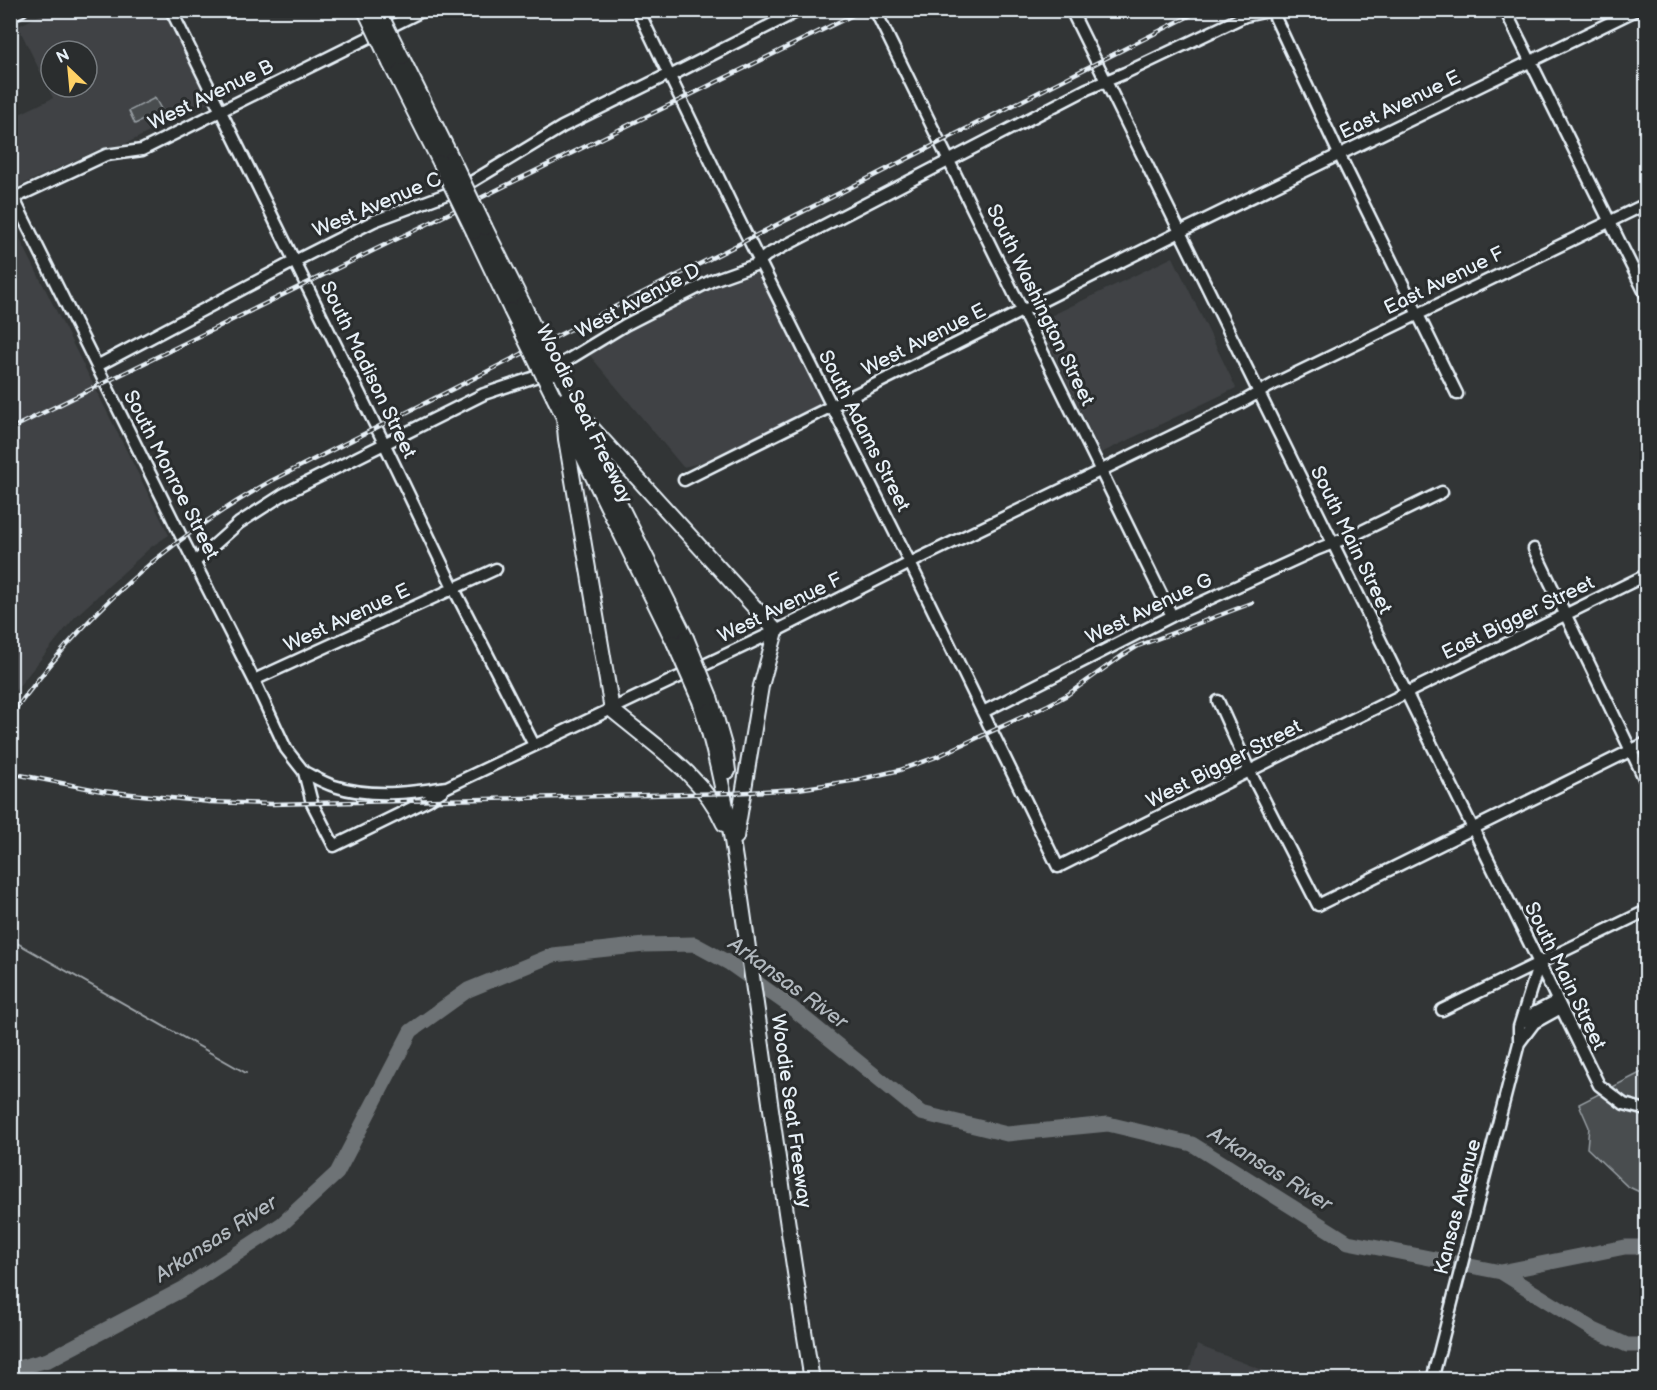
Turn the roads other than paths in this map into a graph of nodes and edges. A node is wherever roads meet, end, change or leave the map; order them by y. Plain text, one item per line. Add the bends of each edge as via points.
1 (22, 10) edge
2 (171, 10) edge
3 (365, 10) edge
4 (378, 10) edge
5 (424, 10) edge
6 (638, 10) edge
7 (800, 10) edge
8 (875, 10) edge
9 (1071, 10) edge
10 (1505, 10) edge
11 (1636, 10) edge
12 (1272, 11) edge
13 (10, 16) edge
14 (396, 60) junction
15 (1530, 61) junction
16 (670, 75) junction
17 (1106, 81) junction
18 (220, 111) junction
19 (1339, 154) junction
20 (949, 160) junction
21 (12, 196) edge
22 (1647, 204) edge
23 (1611, 222) junction
24 (1180, 232) junction
25 (295, 261) junction
26 (760, 261) junction
27 (1647, 295) edge
28 (1022, 311) junction
29 (1417, 314) junction
30 (97, 366) junction
31 (1259, 392) junction
32 (1457, 394) dead end
33 (831, 406) junction
34 (567, 411) junction
35 (384, 442) junction
36 (1100, 470) junction
37 (684, 480) dead end
38 (1442, 492) dead end
39 (1333, 543) junction
40 (1534, 549) dead end
41 (195, 562) junction
42 (910, 563) junction
43 (496, 569) dead end
44 (1647, 576) edge
45 (454, 588) junction
46 (1565, 615) junction
47 (1172, 616) junction
48 (776, 631) junction
49 (254, 680) junction
50 (1406, 693) junction
51 (1218, 701) dead end
52 (612, 710) junction
53 (983, 712) junction
54 (1647, 743) edge
55 (534, 745) junction
56 (1631, 751) junction
57 (304, 772) junction
58 (1250, 772) junction
59 (1647, 782) edge
60 (447, 787) junction
61 (1473, 828) junction
62 (734, 848) junction
63 (1058, 867) joint
64 (1647, 911) edge
65 (1539, 963) junction
66 (1559, 1005) junction
67 (1442, 1010) dead end
68 (1521, 1023) junction
69 (1519, 1043) junction
70 (1647, 1110) edge
71 (812, 1380) edge
72 (1432, 1380) edge

1 - 13 street
2 - 18 street, South Madison Street
3 - 14 main road, Woodie Seat Freeway, bridge
4 - 14 main road, Woodie Seat Freeway, bridge
5 - 18 street, West Avenue B
6 - 16 street, South Adams Street
7 - 16 street, West Avenue C
8 - 20 street, South Washington Street
9 - 17 street, South Main Street
10 - 15 street
11 - 15 street, East Avenue E
12 - 17 street, West Avenue D via 1245,16
12 - 19 street
14 - 34 main road, Woodie Seat Freeway, bridge
15 - 19 street, East Avenue E
15 - 23 street
16 - 25 street, West Avenue C via 562,127 460,189 374,221
16 - 26 street, South Adams Street
17 - 20 street, West Avenue D
17 - 24 street, South Main Street
18 - 21 street, West Avenue B via 141,150 106,155
18 - 25 street, South Madison Street
19 - 24 street, East Avenue E
19 - 29 street
20 - 26 street, West Avenue D
20 - 28 street, South Washington Street
21 - 30 street, South Monroe Street
22 - 23 street, East Avenue F
23 - 27 street
23 - 29 street, East Avenue F
24 - 28 street, West Avenue E
24 - 31 street, South Main Street
25 - 30 street, West Avenue C
25 - 35 street, South Madison Street
26 - 33 street, South Adams Street
26 - 35 street, West Avenue D via 625,325 538,376 484,394
28 - 33 street, West Avenue E
28 - 36 street, South Washington Street
29 - 31 street, East Avenue F
29 - 32 street
30 - 41 street, South Monroe Street
31 - 36 street, West Avenue F
31 - 39 street, South Main Street
33 - 37 street, West Avenue E
33 - 42 street, South Adams Street
34 - 48 main road
34 - 52 main road via 566,438
34 - 62 main road, Woodie Seat Freeway, bridge via 680,640 725,749
35 - 41 street, West Avenue D via 284,494 239,524
35 - 45 street, South Madison Street
36 - 42 street, West Avenue F
36 - 47 street, South Washington Street
38 - 39 street, West Avenue G
39 - 47 street, West Avenue G
39 - 50 street, South Main Street
40 - 46 street
41 - 49 street, South Monroe Street
42 - 48 street, West Avenue F
42 - 53 street, South Adams Street
43 - 45 street, West Avenue E
44 - 46 street, East Bigger Street
45 - 49 street, West Avenue E
45 - 55 street, South Madison Street
46 - 50 street, East Bigger Street
46 - 56 street
47 - 53 street, West Avenue G
48 - 52 street, West Avenue F
48 - 62 main road via 761,686
49 - 57 street, South Monroe Street via 286,749
50 - 58 street, West Bigger Street
50 - 61 street, South Main Street
51 - 58 street
52 - 55 street, West Avenue F
52 - 62 main road via 708,794
53 - 63 street, South Adams Street
54 - 56 street
55 - 60 street, West Avenue F
56 - 59 street
56 - 61 street
57 - 60 street, West Avenue F via 334,786 367,792 407,794
57 - 60 street via 312,803 334,846
58 - 61 street via 1318,905
58 - 63 street, West Bigger Street
61 - 65 street, South Main Street
62 - 71 main road, Woodie Seat Freeway
64 - 65 street
65 - 66 street, South Main Street
65 - 67 street
65 - 68 street, Kansas Avenue
66 - 68 street via 1534,1013
66 - 69 street via 1534,1023
66 - 70 street, South Main Street via 1599,1085 1624,1104
68 - 69 street, Kansas Avenue
69 - 72 street, Kansas Avenue

